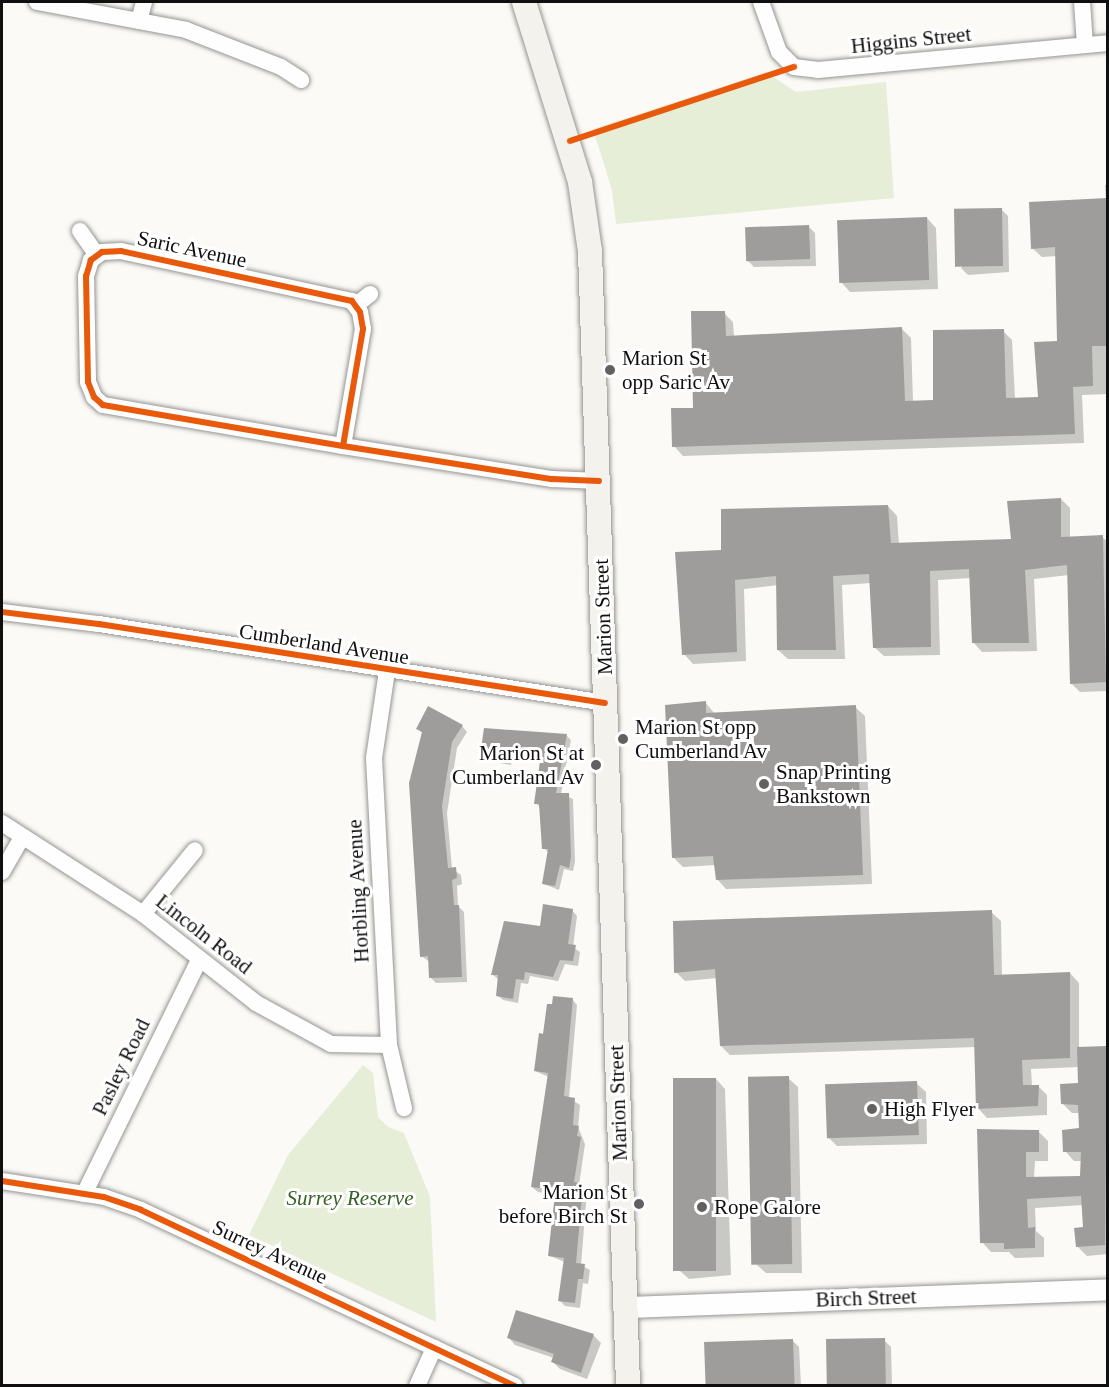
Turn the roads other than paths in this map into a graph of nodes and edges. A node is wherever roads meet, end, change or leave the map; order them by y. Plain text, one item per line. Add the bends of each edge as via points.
1 (37, 2) edge
2 (144, 2) edge
3 (524, 2) edge
4 (761, 2) edge
5 (1082, 2) edge
6 (139, 21) junction
7 (1107, 43) edge
8 (1085, 45) junction
9 (301, 81) dead end
10 (80, 231) dead end
11 (97, 255) junction
12 (370, 294) dead end
13 (356, 305) junction
14 (343, 446) junction
15 (598, 481) junction
16 (2, 612) edge
17 (387, 671) junction
18 (605, 703) junction
19 (2, 823) edge
20 (22, 838) junction
21 (195, 850) dead end
22 (2, 872) edge
23 (143, 914) junction
24 (199, 960) junction
25 (389, 1045) junction
26 (404, 1108) dead end
27 (2, 1181) edge
28 (84, 1194) junction
29 (1107, 1289) edge
30 (625, 1307) junction
31 (434, 1348) junction
32 (417, 1386) edge
33 (515, 1386) edge
34 (628, 1386) edge

1 - 6 street
2 - 6 street
3 - 15 main road, Marion Street via 570,141 584,203 590,251
4 - 8 street, Higgins Street via 779,52 794,67 818,70
5 - 8 street
6 - 9 street via 186,30 280,68
7 - 8 street, Higgins Street
10 - 11 street
11 - 13 street, Saric Avenue via 121,251 343,297
11 - 14 street via 87,267 86,276 91,407
12 - 13 street
13 - 14 street via 363,329
14 - 15 street via 552,479
15 - 18 main road, Marion Street
16 - 17 street, Cumberland Avenue
17 - 18 street, Cumberland Avenue
17 - 25 street, Horbling Avenue via 374,758
18 - 30 main road, Marion Street
19 - 20 street, Lincoln Road
20 - 22 street
20 - 23 street, Lincoln Road
21 - 23 street
23 - 24 street, Lincoln Road
24 - 25 street, Lincoln Road via 256,1003 331,1044
24 - 28 street, Pasley Road
25 - 26 street, Horbling Avenue
27 - 28 street, Surrey Avenue
28 - 31 street, Surrey Avenue via 141,1210
29 - 30 street, Birch Street
30 - 34 main road, Marion Street
31 - 32 street
31 - 33 street, Surrey Avenue

